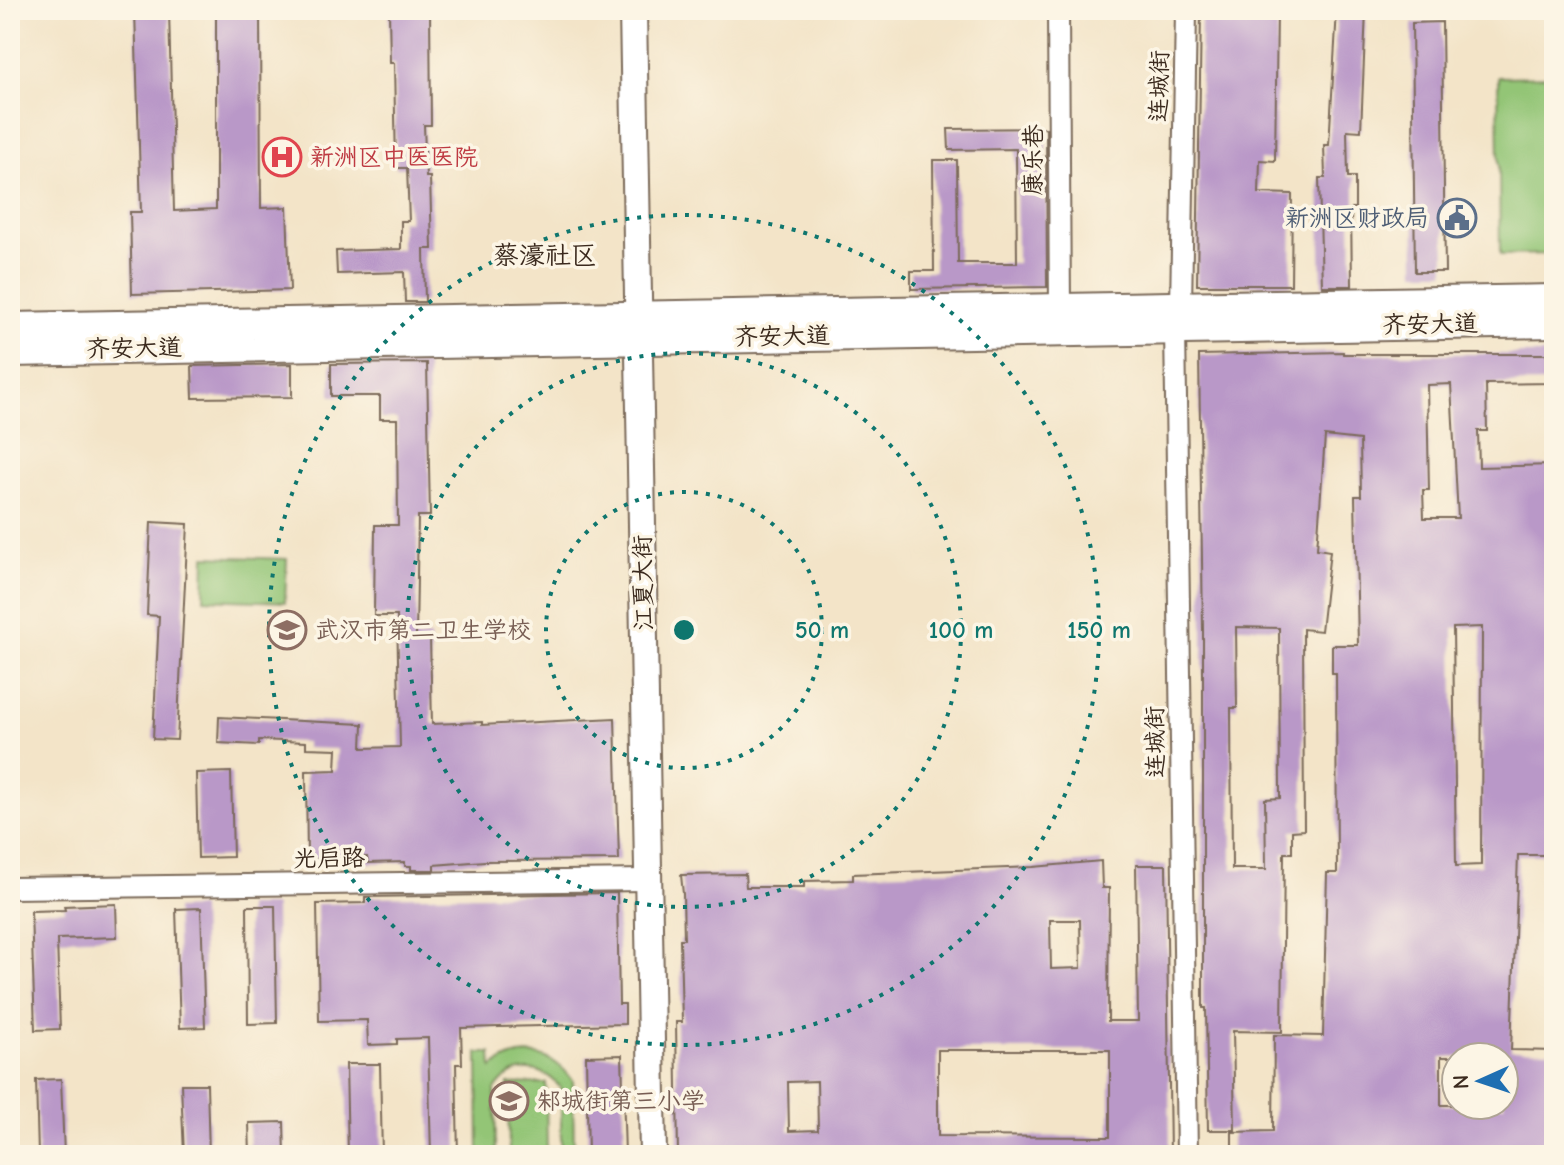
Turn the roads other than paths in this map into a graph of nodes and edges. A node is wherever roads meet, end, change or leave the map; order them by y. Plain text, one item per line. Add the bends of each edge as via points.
1 (633, 10) edge
2 (1058, 10) edge
3 (1186, 10) edge
4 (1554, 300) edge
5 (1060, 309) junction
6 (1178, 318) junction
7 (1554, 322) edge
8 (10, 328) edge
9 (638, 328) junction
10 (10, 351) edge
11 (648, 880) junction
12 (10, 888) edge
13 (653, 1155) edge
14 (1187, 1155) edge

1 - 9 street, 江夏大街
2 - 5 street, 康乐巷
3 - 6 street, 连城街
4 - 6 main road, 齐安大道
5 - 6 main road, 齐安大道
5 - 9 main road, 齐安大道
6 - 7 main road, 齐安大道
6 - 9 main road, 齐安大道
6 - 14 street, 连城街
8 - 9 main road, 齐安大道
9 - 10 main road, 齐安大道
9 - 11 street, 江夏大街
11 - 12 street, 光启路
11 - 13 street, 江夏大街

